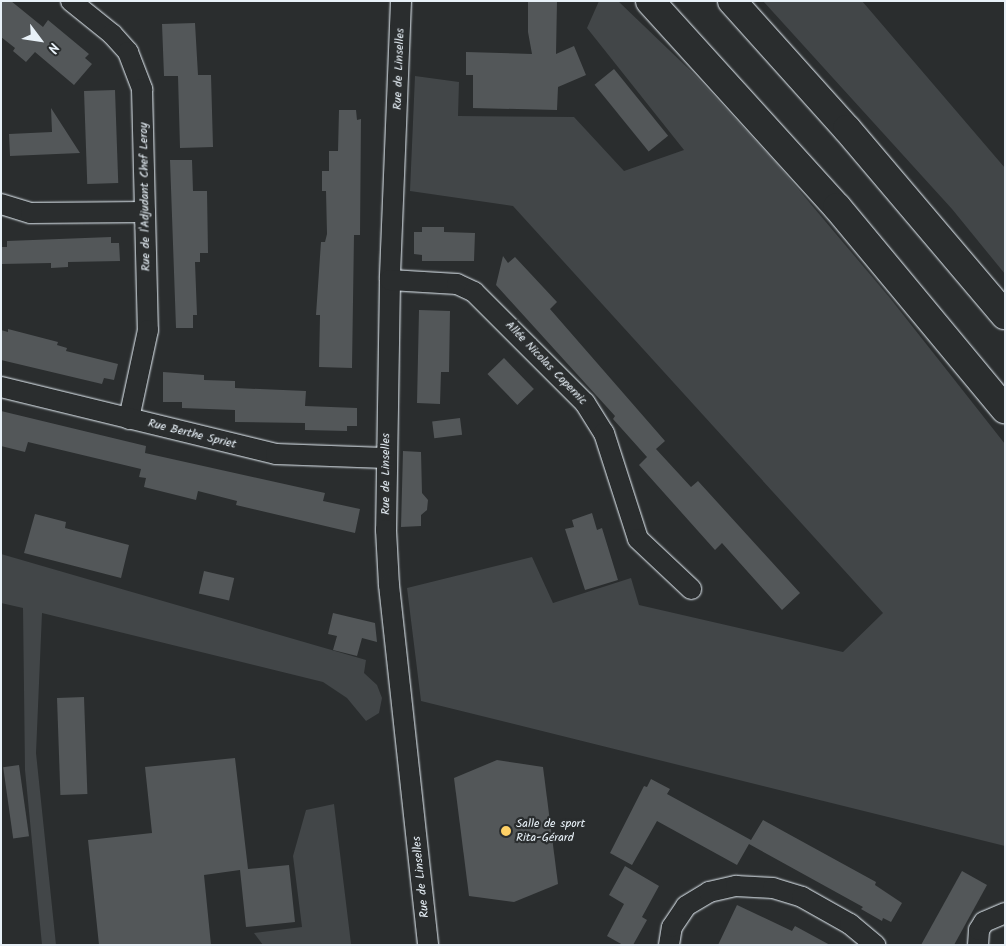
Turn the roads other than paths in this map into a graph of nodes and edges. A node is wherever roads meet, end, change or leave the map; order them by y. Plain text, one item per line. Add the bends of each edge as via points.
1 (71, 1) edge
2 (401, 1) edge
3 (650, 1) edge
4 (732, 1) edge
5 (1, 204) edge
6 (145, 212) junction
7 (390, 280) junction
8 (1005, 315) edge
9 (1, 387) edge
10 (1005, 409) edge
11 (129, 419) junction
12 (385, 458) junction
13 (691, 589) dead end
14 (1005, 913) edge
15 (428, 945) edge
16 (669, 945) edge
17 (875, 945) edge
18 (978, 945) edge

1 - 6 street, Rue de l'Adjudant Chef Leroy via 112,34 134,64 142,89
2 - 7 street, Rue de Linselles
3 - 10 highway via 837,207
4 - 8 highway via 853,136
5 - 6 street via 31,213
6 - 11 street, Rue de l'Adjudant Chef Leroy via 148,330
7 - 12 street, Rue de Linselles
7 - 13 street, Allée Nicolas Copernic via 457,284 474,292 585,402 604,433 638,539
9 - 11 street, Rue Berthe Spriet
11 - 12 street, Rue Berthe Spriet via 276,454
12 - 15 street, Rue de Linselles via 388,585
14 - 18 street via 984,922 979,930
16 - 17 street via 672,927 686,906 709,892 736,886 773,888 802,897 843,920

